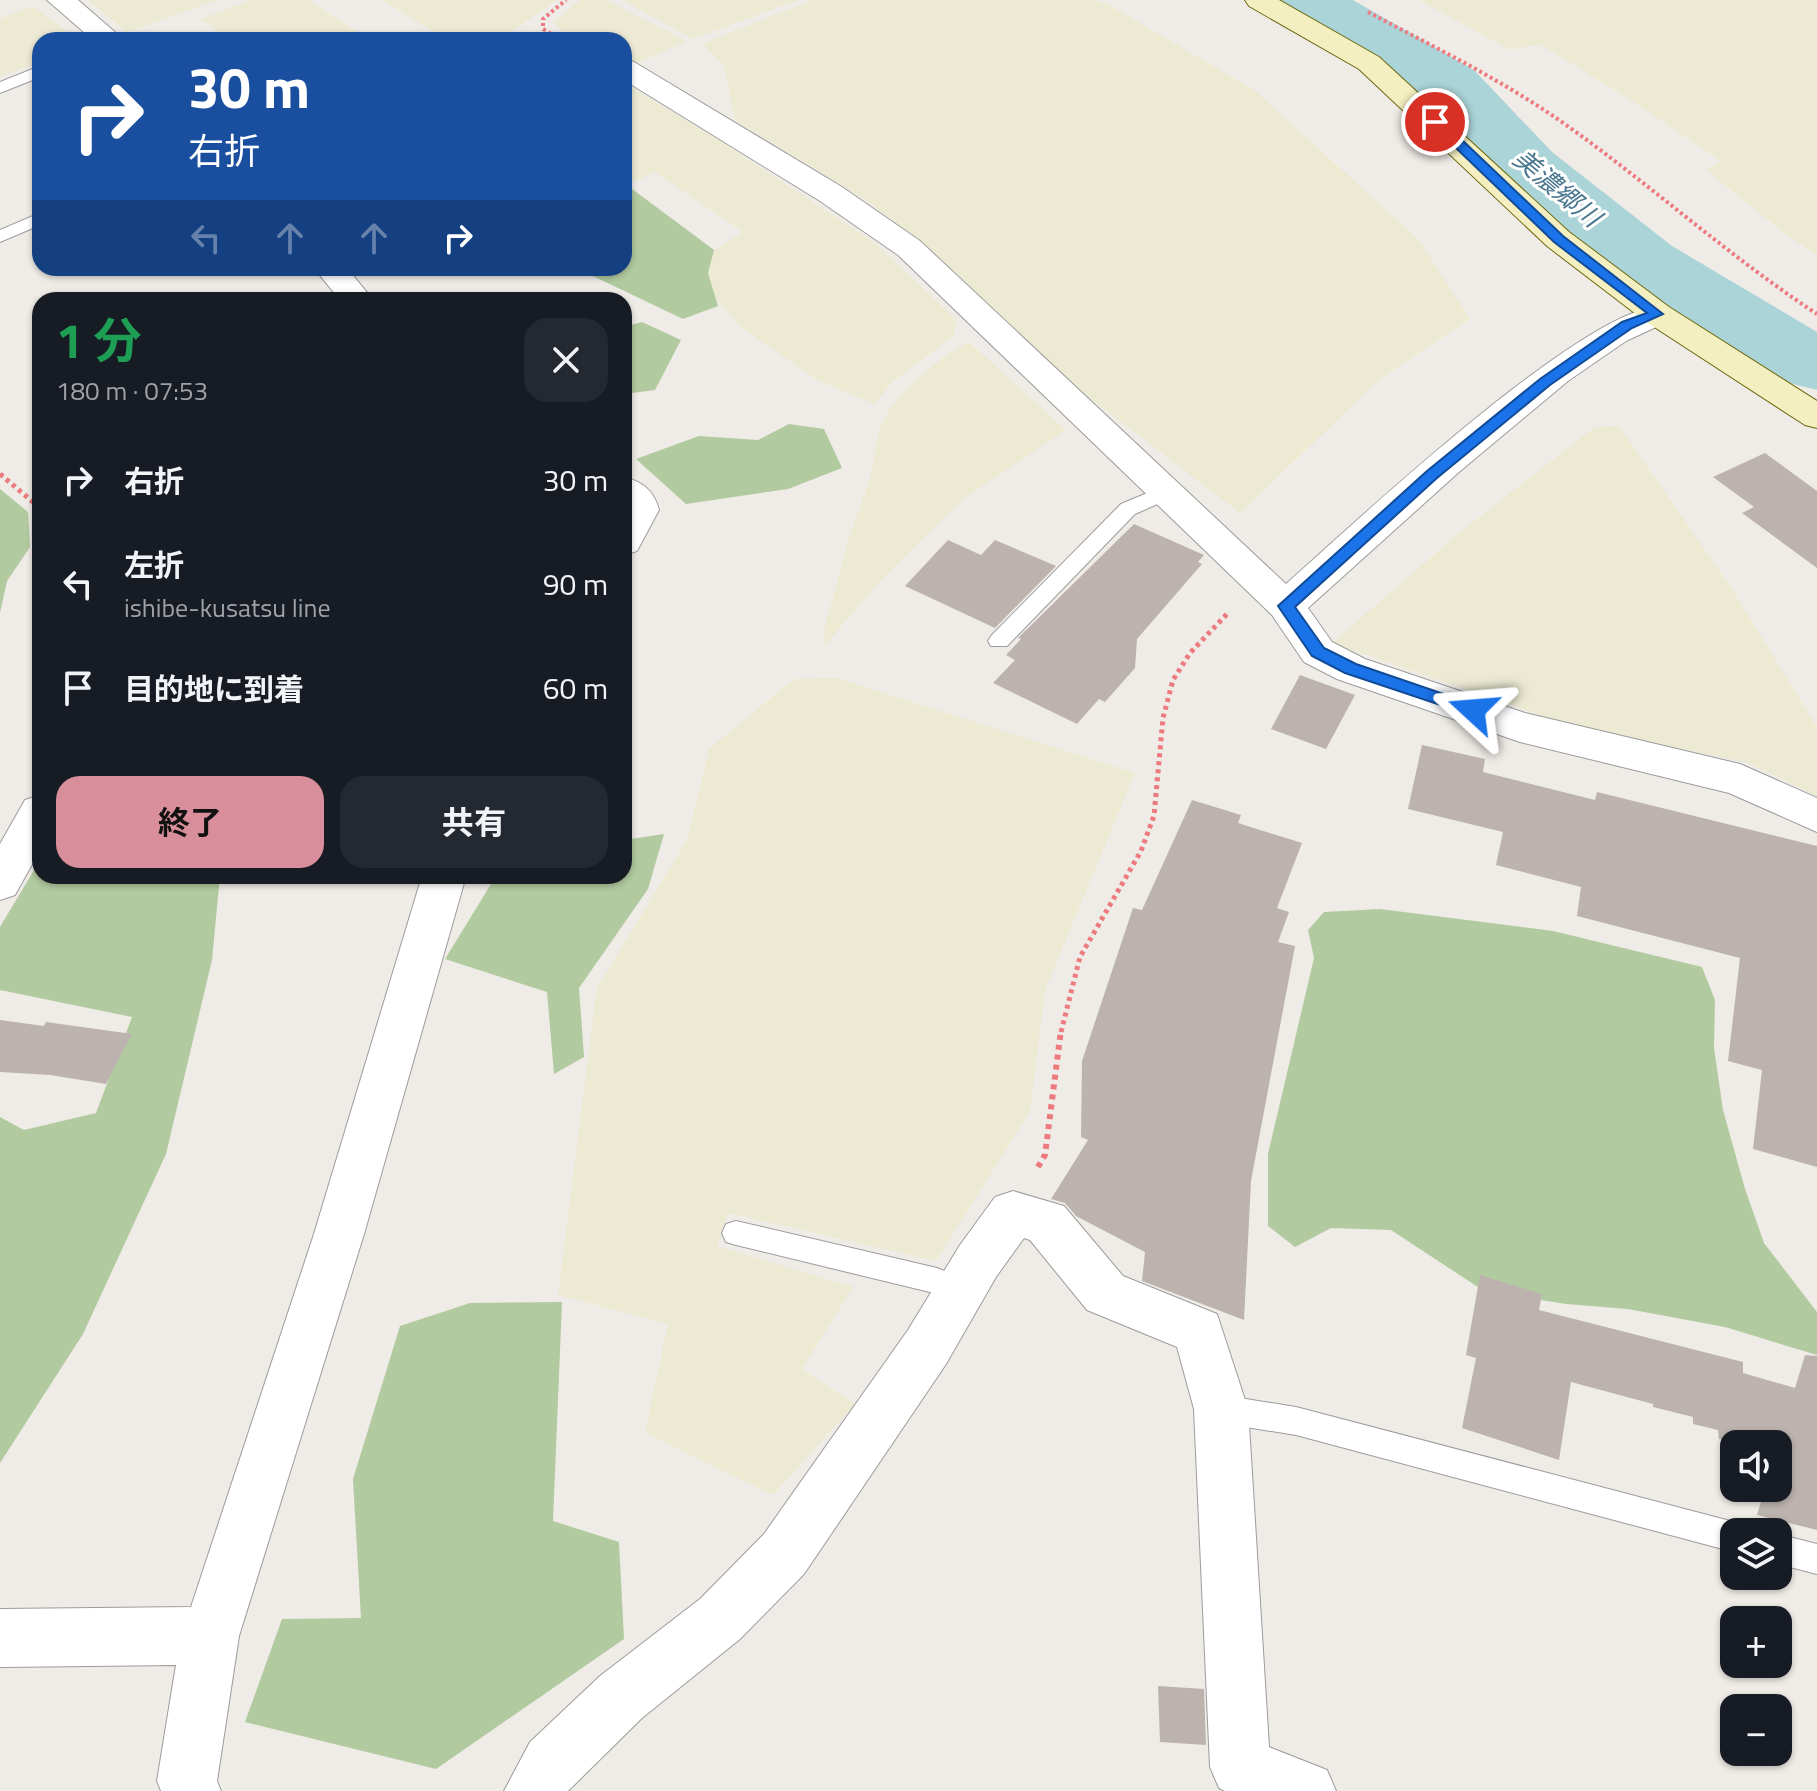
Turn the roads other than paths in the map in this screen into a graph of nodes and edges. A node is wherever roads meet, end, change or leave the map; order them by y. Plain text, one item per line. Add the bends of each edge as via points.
1 (61, 0) edge
2 (1259, 0) edge
3 (100, 32) edge
4 (632, 73) edge
5 (32, 74) edge
6 (0, 88) edge
7 (32, 222) edge
8 (0, 237) edge
9 (337, 276) edge
10 (350, 292) edge
11 (1657, 314) junction
12 (1817, 417) edge
13 (1164, 493) junction
14 (632, 495) edge
15 (632, 527) edge
16 (1274, 595) junction
17 (999, 641) dead end
18 (1817, 816) edge
19 (32, 825) edge
20 (0, 883) edge
21 (438, 884) edge
22 (736, 1233) dead end
23 (960, 1291) junction
24 (1221, 1409) junction
25 (1720, 1533) edge
26 (1792, 1553) edge
27 (1817, 1559) edge
28 (210, 1636) junction
29 (0, 1638) edge
30 (191, 1791) edge
31 (534, 1791) edge
32 (1306, 1791) edge

1 - 3 street
2 - 11 main road via 1369,63 1558,239
4 - 13 street via 909,248
5 - 6 lane
7 - 8 lane
9 - 10 street
11 - 12 main road
11 - 16 street via 1627,325 1545,382
13 - 16 street
13 - 17 lane via 1128,509
14 - 15 street via 641,510
16 - 18 street via 1318,652 1351,669 1520,727 1740,780
19 - 20 street
21 - 28 street via 339,1234
22 - 23 lane
23 - 24 street via 1013,1213 1046,1222 1105,1293 1199,1331
23 - 31 street via 784,1554 720,1619 621,1697 551,1763
24 - 25 lane via 1296,1421
24 - 32 street via 1240,1767
26 - 27 lane
28 - 29 street
28 - 30 street via 187,1781

